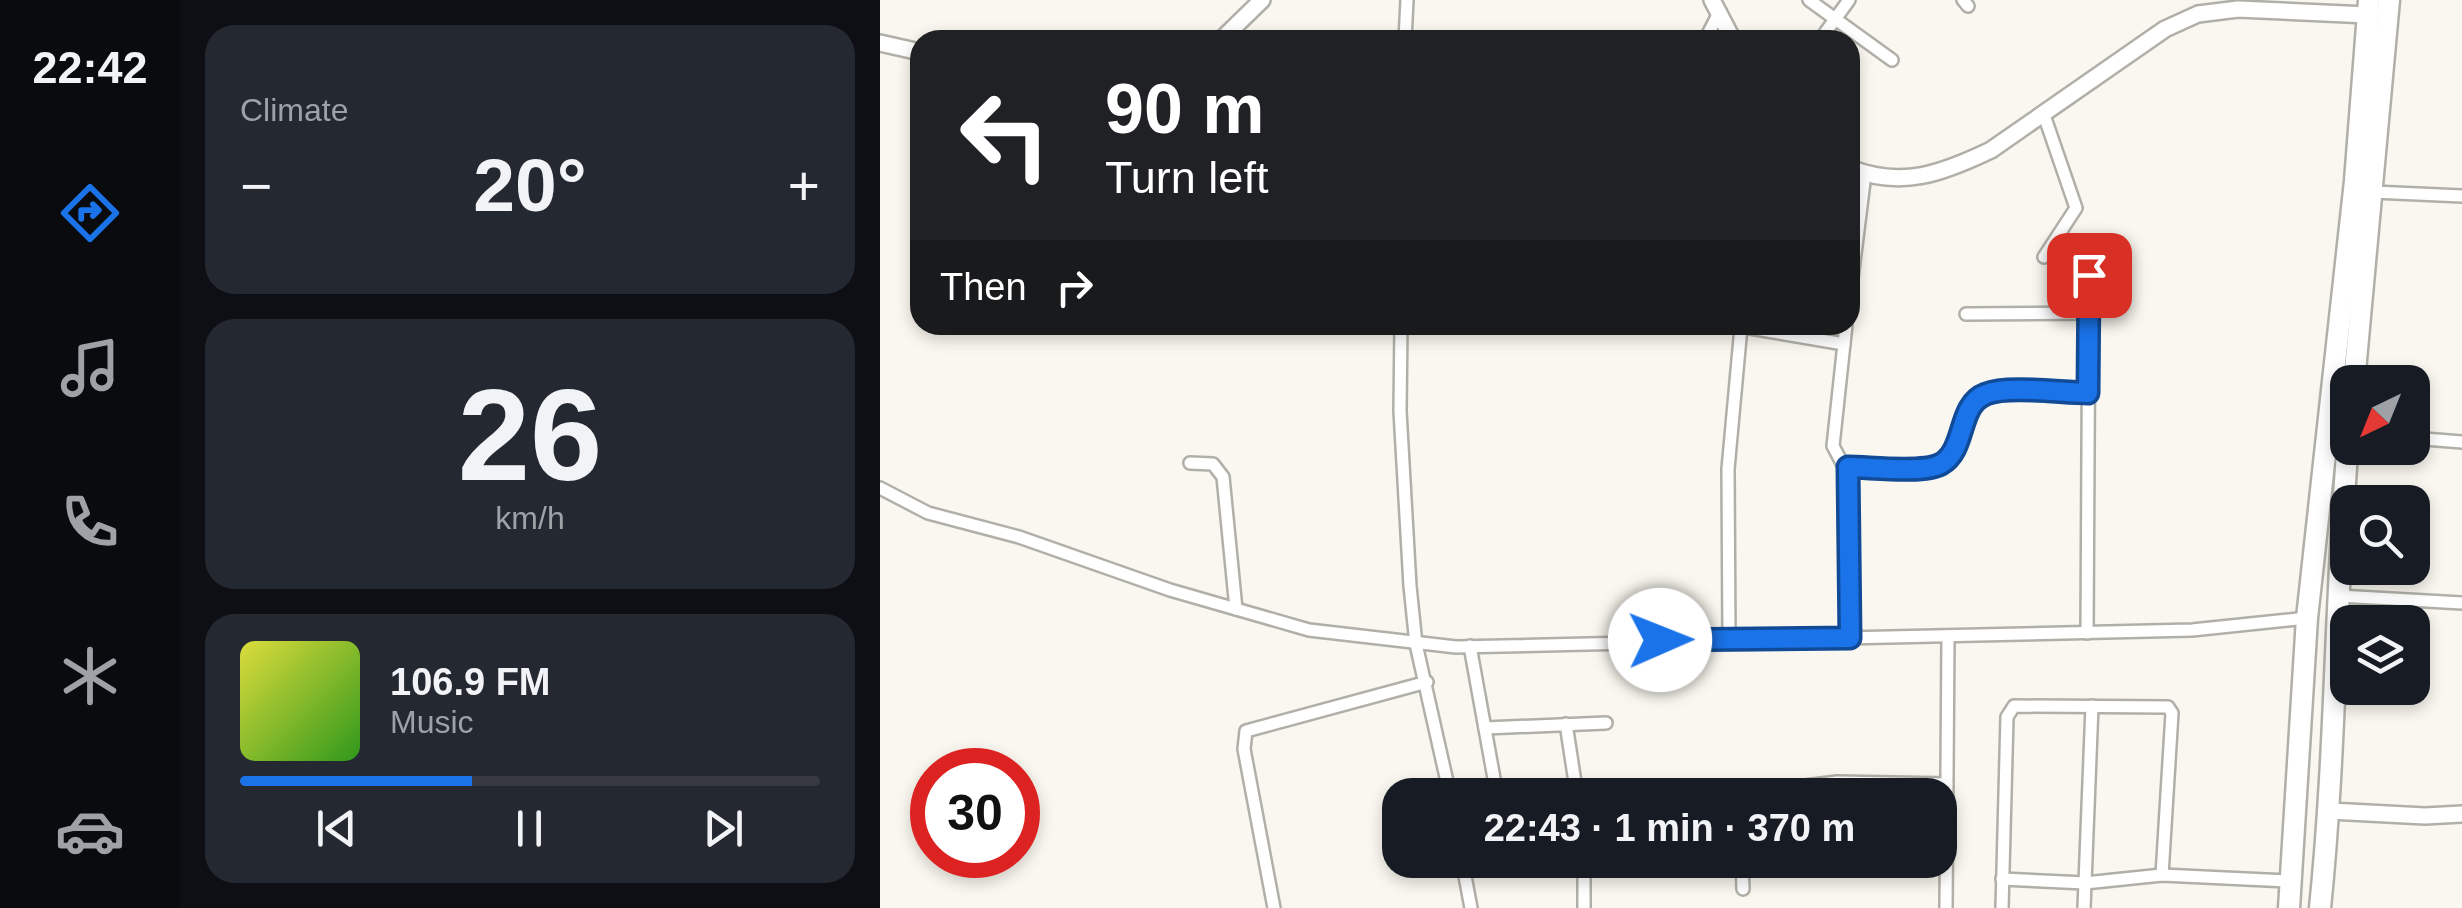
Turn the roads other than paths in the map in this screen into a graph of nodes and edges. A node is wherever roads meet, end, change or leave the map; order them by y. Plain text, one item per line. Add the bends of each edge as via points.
1 (1262, 0) edge
2 (1407, 0) edge
3 (1809, 0) edge
4 (1849, 0) edge
5 (2389, 0) edge
6 (1716, 5) edge
7 (2369, 8) edge
8 (1835, 20) junction
9 (1231, 30) edge
10 (1406, 30) edge
11 (1707, 30) edge
12 (1728, 30) edge
13 (1828, 30) edge
14 (1849, 30) edge
15 (1860, 38) edge
16 (880, 42) edge
17 (910, 50) edge
18 (1892, 60) dead end
19 (2044, 115) junction
20 (1860, 172) edge
21 (2374, 192) junction
22 (2462, 196) edge
23 (2044, 257) dead end
24 (2089, 275) dead end
25 (2089, 313) junction
26 (1966, 314) dead end
27 (1401, 335) edge
28 (1736, 335) edge
29 (1790, 335) edge
30 (1845, 335) edge
31 (1844, 344) junction
32 (2356, 365) edge
33 (2088, 393) junction
34 (2430, 439) edge
35 (2462, 442) edge
36 (1190, 463) dead end
37 (1848, 467) junction
38 (880, 488) edge
39 (2315, 554) junction
40 (2330, 556) edge
41 (2338, 585) edge
42 (2338, 596) junction
43 (2462, 603) edge
44 (1236, 609) junction
45 (2308, 618) junction
46 (2086, 633) junction
47 (1948, 636) junction
48 (1850, 638) junction
49 (1730, 639) junction
50 (1416, 644) junction
51 (1470, 646) junction
52 (1426, 682) junction
53 (2092, 706) junction
54 (1606, 722) dead end
55 (1566, 724) junction
56 (1485, 728) junction
57 (1446, 778) edge
58 (1494, 778) edge
59 (1574, 778) edge
60 (1946, 778) edge
61 (2330, 811) junction
62 (2462, 814) edge
63 (2162, 875) junction
64 (1466, 878) edge
65 (1584, 878) edge
66 (1743, 878) edge
67 (1946, 878) edge
68 (2002, 879) junction
69 (2288, 881) junction
70 (2085, 883) junction
71 (1743, 890) dead end
72 (1274, 908) edge
73 (1472, 908) edge
74 (1584, 908) edge
75 (1946, 908) edge
76 (2002, 908) edge
77 (2084, 908) edge
78 (2288, 908) edge
79 (2320, 908) edge

1 - 9 street
2 - 10 street
3 - 8 street
4 - 8 street
5 - 21 highway
6 - 11 street
6 - 12 street
7 - 19 street via 2198,14 2166,29
7 - 39 highway
8 - 13 street
8 - 14 street
15 - 18 street
16 - 17 street
19 - 20 street via 1991,150 1923,178
19 - 23 street via 2076,208
21 - 22 street
21 - 32 highway
24 - 25 street
25 - 26 street
25 - 33 street
27 - 50 street
28 - 49 street via 1728,470
29 - 31 street
30 - 31 street
31 - 37 street via 1833,446
33 - 37 street via 1991,392 1971,406 1955,448 1941,464
33 - 46 street
34 - 35 street
36 - 44 street via 1212,464 1223,477
37 - 48 street
38 - 44 street via 928,513
39 - 40 highway
39 - 45 highway
41 - 42 highway
42 - 43 street
42 - 61 highway
44 - 50 street via 1309,630
45 - 46 street
45 - 69 highway
46 - 47 street
47 - 48 street
47 - 60 street
48 - 49 street
49 - 51 street
50 - 51 street
50 - 52 street
51 - 56 street
52 - 57 street
52 - 72 street via 1246,731
53 - 63 street via 2162,705 2172,713
53 - 68 street via 2009,710
53 - 70 street
54 - 55 street
55 - 56 street
55 - 59 street
56 - 58 street
61 - 62 street
61 - 79 highway
63 - 69 street
63 - 70 street
64 - 73 street
65 - 74 street
66 - 71 street
67 - 75 street
68 - 70 street
68 - 76 street
69 - 78 highway
70 - 77 street

